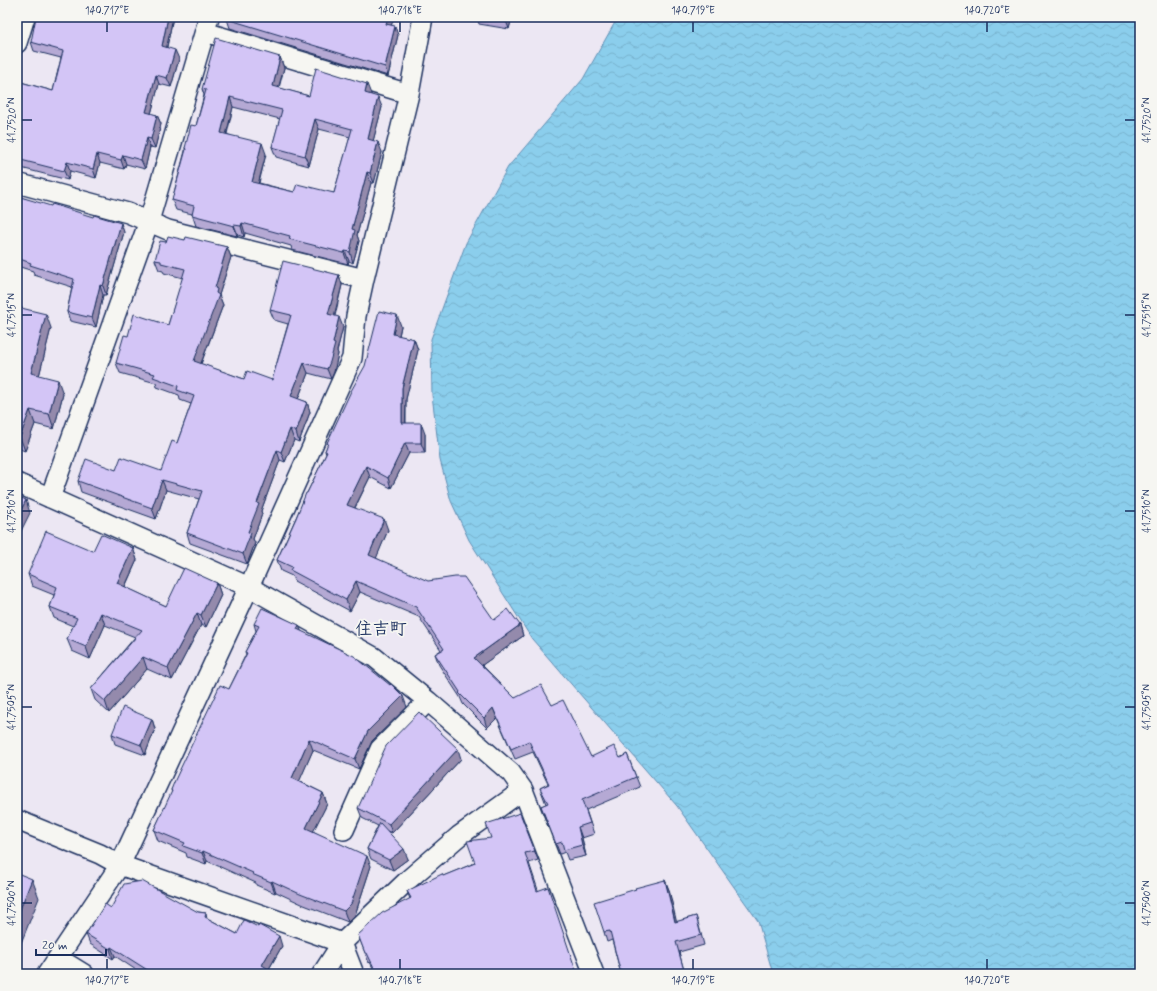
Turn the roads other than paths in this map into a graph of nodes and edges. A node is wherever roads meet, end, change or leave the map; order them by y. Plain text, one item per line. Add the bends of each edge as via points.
1 (24, 17) edge
2 (423, 17) edge
3 (207, 25) edge
4 (17, 43) edge
5 (409, 94) junction
6 (17, 183) edge
7 (149, 221) junction
8 (364, 279) junction
9 (17, 483) edge
10 (50, 498) junction
11 (249, 588) junction
12 (428, 701) junction
13 (522, 790) junction
14 (17, 820) edge
15 (344, 830) dead end
16 (120, 865) junction
17 (342, 943) junction
18 (58, 958) junction
19 (47, 974) edge
20 (84, 974) edge
21 (322, 974) edge
22 (354, 974) edge
23 (594, 974) edge

1 - 4 street
2 - 5 street
3 - 5 street
3 - 7 street
5 - 8 street
6 - 7 street
7 - 8 street via 168,230
7 - 10 street
8 - 11 street via 356,316 352,358
9 - 10 street
10 - 11 street
11 - 12 street via 374,657
11 - 16 street
12 - 13 street via 511,773
12 - 15 street via 380,749
13 - 17 street via 414,874
13 - 23 street
14 - 16 street via 100,854
16 - 17 street
16 - 18 street
17 - 21 street
17 - 22 street
18 - 19 street
18 - 20 street

